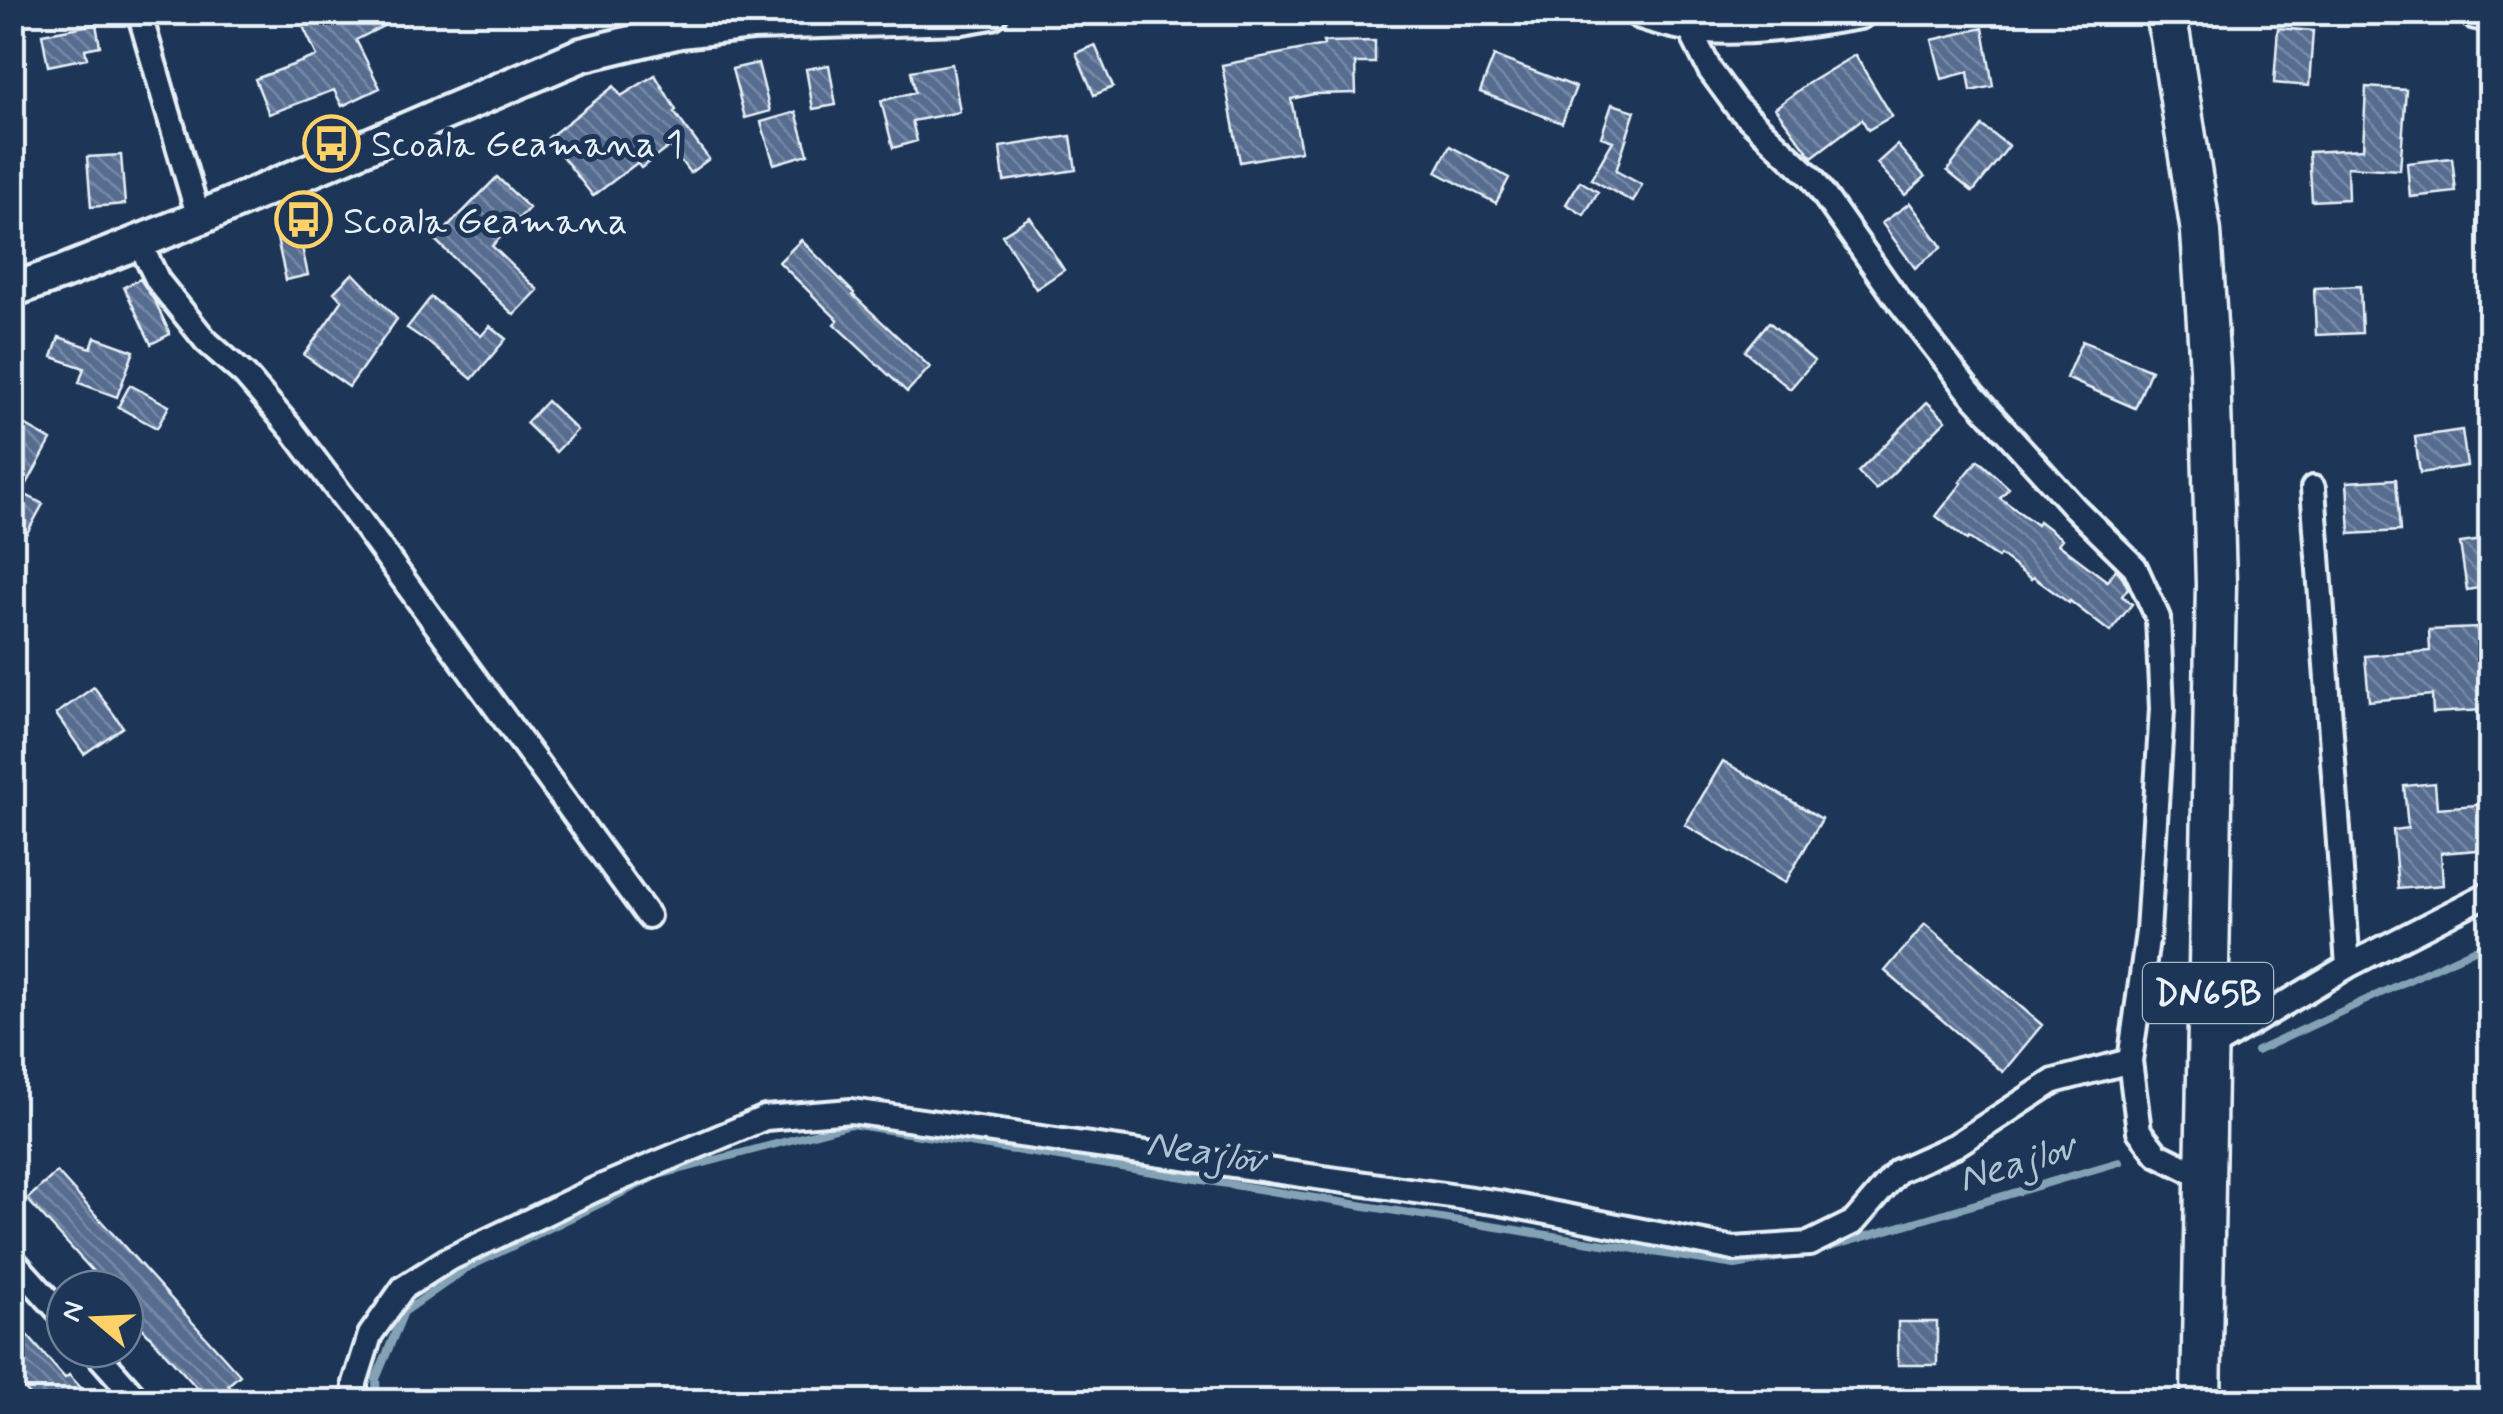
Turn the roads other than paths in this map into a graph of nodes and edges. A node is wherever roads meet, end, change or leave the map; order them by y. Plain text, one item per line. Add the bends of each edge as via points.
1 (139, 12) edge
2 (991, 12) edge
3 (1642, 12) edge
4 (1859, 12) edge
5 (2476, 12) edge
6 (2490, 15) edge
7 (1687, 24) junction
8 (2166, 24) edge
9 (198, 218) junction
10 (139, 242) junction
11 (12, 290) edge
12 (2313, 488) dead end
13 (2490, 893) edge
14 (648, 916) dead end
15 (2348, 966) junction
16 (2207, 1050) junction
17 (2130, 1061) junction
18 (2205, 1178) junction
19 (12, 1259) edge
20 (45, 1296) edge
21 (111, 1369) edge
22 (140, 1402) edge
23 (356, 1402) edge
24 (2201, 1402) edge

1 - 9 street
2 - 9 main road via 752,23 581,55
3 - 7 main road
4 - 7 main road via 1804,21
5 - 6 main road
7 - 17 street via 1737,107 1812,178 1970,392 2135,567 2158,618 2162,709 2149,913
8 - 16 main road, DN65B via 2201,232 2210,368 2216,584
9 - 10 main road
10 - 11 main road
10 - 14 street via 158,281 206,341 245,375 349,505
12 - 15 street
13 - 15 street
15 - 16 street
16 - 18 main road, DN65B
17 - 18 street via 2139,1131 2157,1154
17 - 23 street via 2054,1081 1956,1145 1898,1171 1854,1222 1809,1244 1734,1248 1500,1202 851,1110 766,1118 562,1205 404,1288 370,1335
18 - 24 main road, DN65B
19 - 20 street
21 - 22 street

